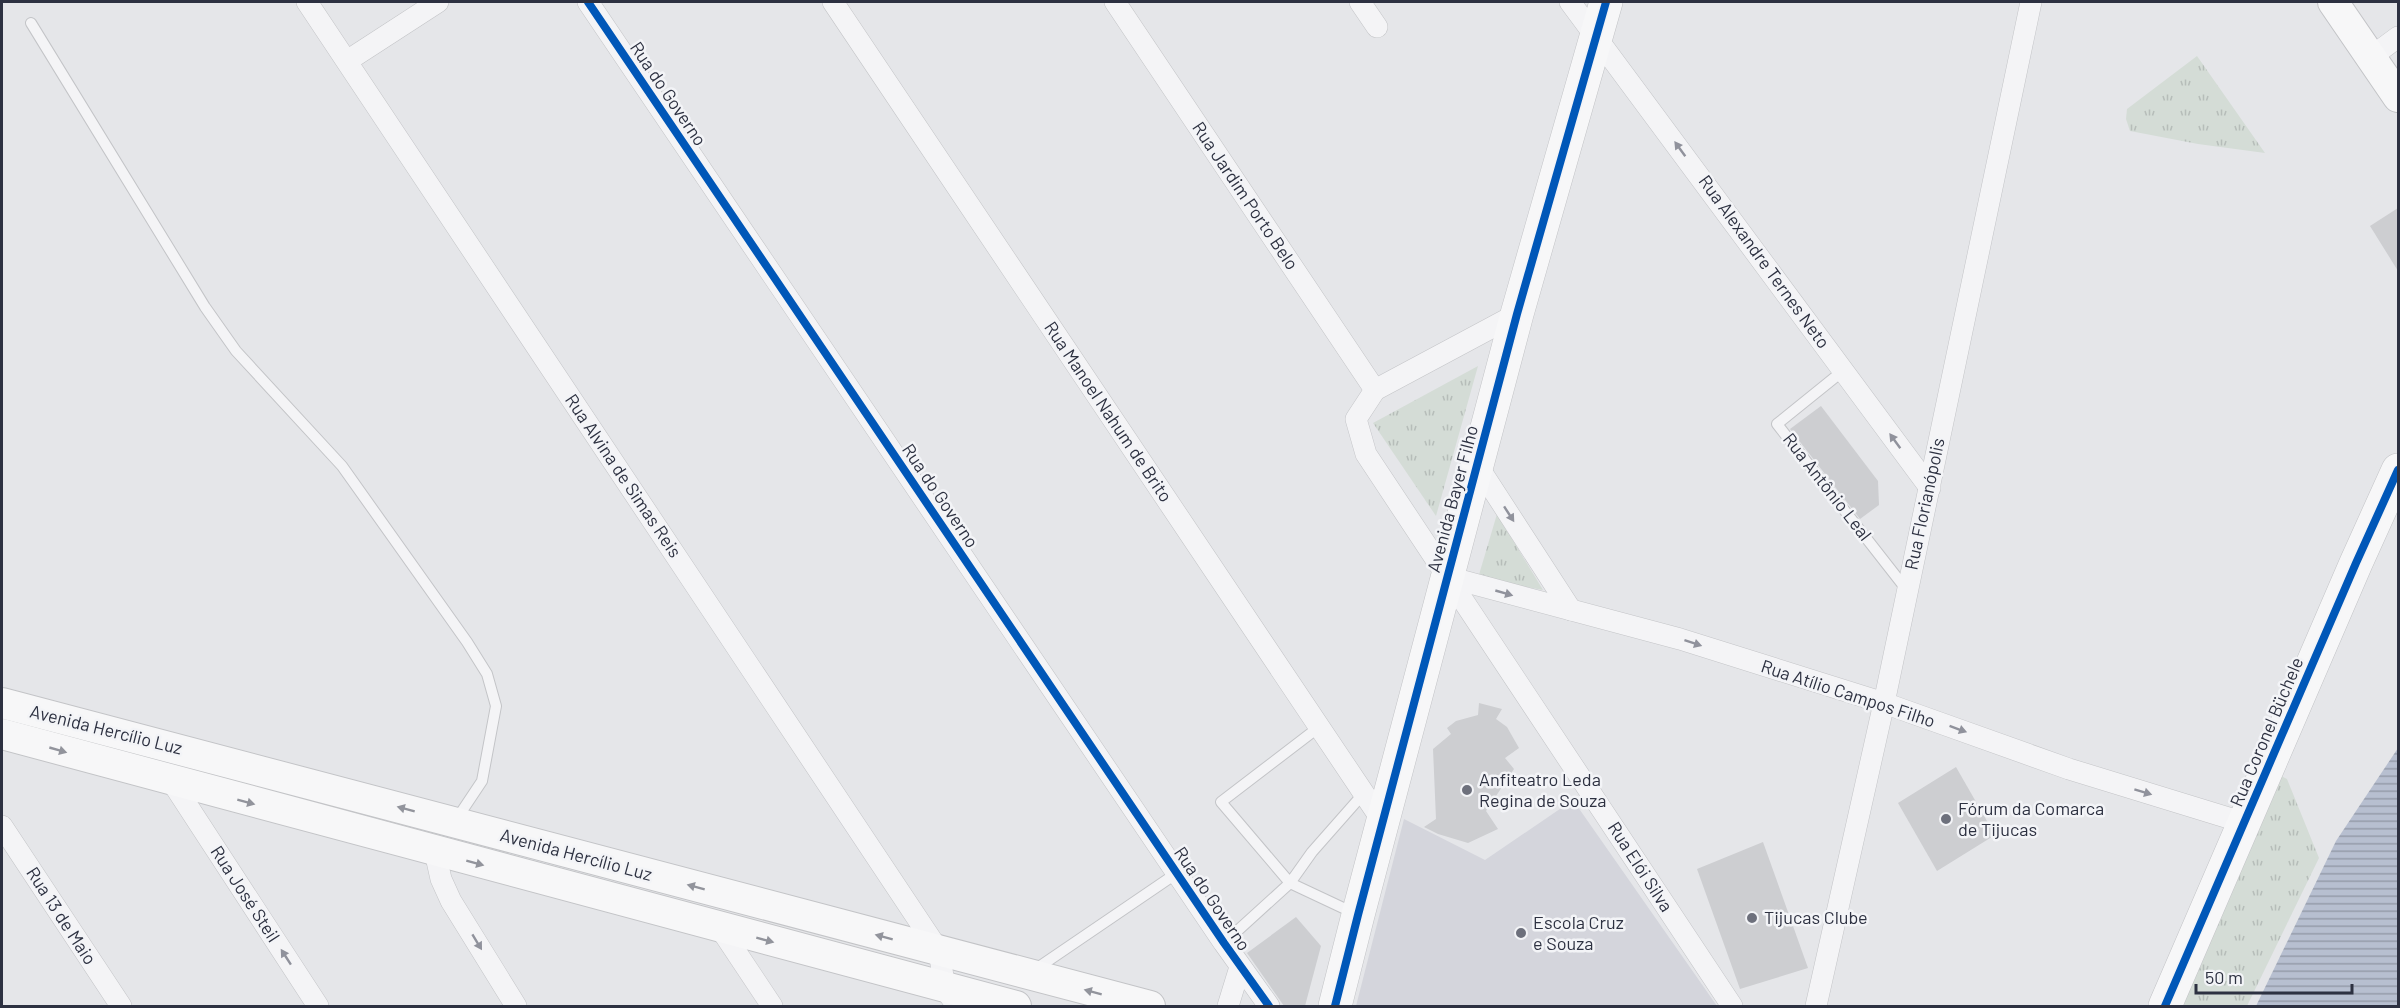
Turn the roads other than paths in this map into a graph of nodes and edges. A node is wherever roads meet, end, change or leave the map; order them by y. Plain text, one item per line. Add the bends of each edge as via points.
1 (307, 2) edge
2 (438, 2) edge
3 (588, 2) edge
4 (833, 2) edge
5 (1115, 2) edge
6 (1360, 2) edge
7 (1570, 2) edge
8 (1606, 2) edge
9 (2031, 2) edge
10 (2333, 2) edge
11 (31, 23) dead end
12 (1377, 27) dead end
13 (1597, 36) junction
14 (2398, 37) edge
15 (2371, 57) junction
16 (348, 61) junction
17 (2398, 97) edge
18 (1517, 314) junction
19 (1844, 370) junction
20 (1375, 390) junction
21 (1477, 465) junction
22 (2398, 471) edge
23 (1930, 488) junction
24 (1448, 577) junction
25 (1907, 589) junction
26 (1571, 610) junction
27 (2, 703) edge
28 (1884, 703) junction
29 (1319, 727) junction
30 (2, 735) edge
31 (172, 782) junction
32 (1364, 793) junction
33 (454, 822) junction
34 (1383, 822) junction
35 (2245, 823) junction
36 (2, 826) edge
37 (435, 852) junction
38 (1177, 873) junction
39 (1290, 883) junction
40 (1358, 915) junction
41 (720, 928) junction
42 (1224, 943) junction
43 (939, 951) junction
44 (1240, 967) junction
45 (1028, 974) junction
46 (951, 998) edge
47 (121, 1006) edge
48 (318, 1006) edge
49 (516, 1006) edge
50 (772, 1006) edge
51 (1016, 1006) edge
52 (1150, 1006) edge
53 (1228, 1006) edge
54 (1269, 1006) edge
55 (1335, 1006) edge
56 (1732, 1006) edge
57 (1816, 1006) edge
58 (2165, 1006) edge

1 - 16 street, Rua Alvina de Simas Reis
2 - 16 street
3 - 38 street, Rua do Governo
4 - 29 street, Rua Manoel Nahum de Brito
5 - 20 street, Rua Jardim Porto Belo
6 - 12 street
7 - 13 street, Rua Alexandre Ternes Neto
8 - 13 main road, Avenida Bayer Filho
9 - 23 street, Rua Florianópolis
10 - 15 street
11 - 33 lane via 205,307 236,351 342,466 487,674 496,706 482,781
13 - 18 main road, Avenida Bayer Filho
19 -> 13 street, Rua Alexandre Ternes Neto
14 - 15 street
15 - 17 street
16 - 43 street, Rua Alvina de Simas Reis
18 - 20 street
18 - 21 main road, Avenida Bayer Filho
23 -> 19 street, Rua Alexandre Ternes Neto
19 - 25 lane, Rua Antônio Leal via 1777,423
20 - 24 street, Rua Elói Silva via 1356,419 1366,453
21 - 24 main road, Avenida Bayer Filho
21 -> 26 street
22 - 35 main road, Rua Coronel Büchele
23 - 25 street, Rua Florianópolis
24 -> 26 street, Rua Atílio Campos Filho
24 - 34 main road, Avenida Bayer Filho
24 - 56 street, Rua Elói Silva
25 - 28 street, Rua Florianópolis
26 -> 28 street, Rua Atílio Campos Filho via 1680,639
33 -> 27 street, Avenida Hercílio Luz
28 -> 35 street, Rua Atílio Campos Filho via 2069,769
28 - 57 street, Rua Florianópolis
29 - 32 street, Rua Manoel Nahum de Brito
29 - 39 lane via 1221,802
30 -> 31 street, Avenida Hercílio Luz
31 -> 37 street, Avenida Hercílio Luz
48 -> 31 street, Rua José Steil
32 - 34 street, Rua Manoel Nahum de Brito
32 - 39 lane
43 -> 33 street, Avenida Hercílio Luz
34 - 40 main road, Avenida Bayer Filho
35 - 58 main road, Rua Coronel Büchele
36 - 47 street, Rua 13 de Maio
37 -> 41 street, Avenida Hercílio Luz
37 -> 49 street via 451,900
38 - 42 street, Rua do Governo
38 - 45 lane
39 - 40 lane
39 - 42 lane
40 - 55 main road, Avenida Bayer Filho
41 -> 46 street, Avenida Hercílio Luz
41 - 50 street
42 - 44 street, Rua do Governo
43 - 45 street, Avenida Hercílio Luz
43 - 46 street
44 - 53 street
44 - 54 street, Rua do Governo
52 -> 45 street, Avenida Hercílio Luz
46 - 51 street, Avenida Hercílio Luz

